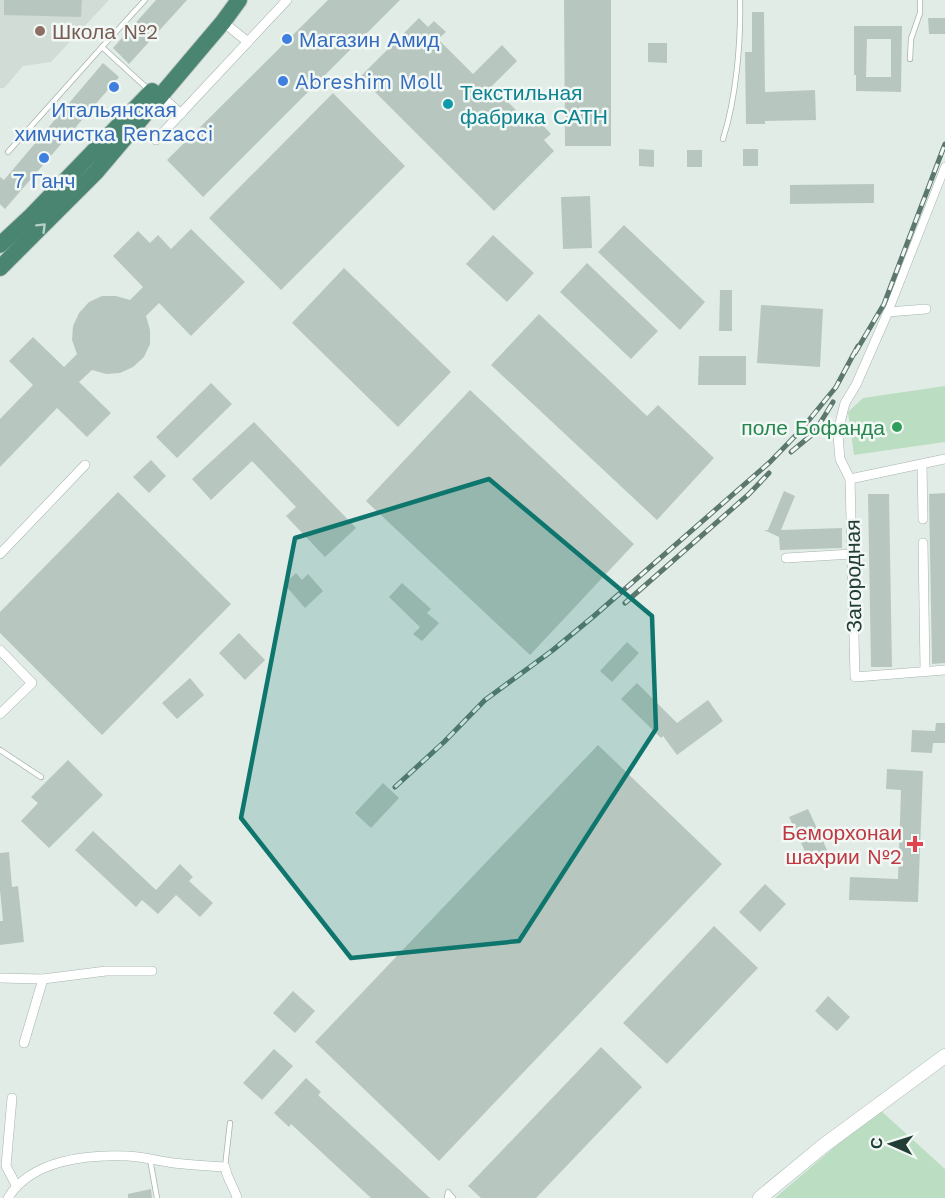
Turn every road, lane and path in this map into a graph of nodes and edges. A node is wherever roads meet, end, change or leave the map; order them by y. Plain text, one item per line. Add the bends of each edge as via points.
1 (145, 0) edge
2 (227, 0) edge
3 (239, 0) edge
4 (287, 0) edge
5 (740, 0) edge
6 (920, 0) edge
7 (222, 22) junction
8 (248, 42) junction
9 (102, 47) junction
10 (910, 59) dead end
11 (156, 94) junction
12 (181, 114) junction
13 (723, 139) dead end
14 (156, 140) dead end
15 (8, 152) dead end
16 (945, 166) edge
17 (0, 245) edge
18 (0, 268) edge
19 (927, 309) dead end
20 (888, 312) junction
21 (945, 459) edge
22 (85, 465) dead end
23 (922, 465) junction
24 (850, 479) junction
25 (923, 519) dead end
26 (923, 543) dead end
27 (0, 554) edge
28 (852, 554) junction
29 (786, 558) dead end
30 (0, 650) edge
31 (945, 669) edge
32 (925, 670) junction
33 (0, 714) edge
34 (0, 750) edge
35 (41, 777) dead end
36 (152, 971) dead end
37 (0, 978) edge
38 (43, 979) junction
39 (24, 1043) dead end
40 (944, 1059) edge
41 (12, 1098) dead end
42 (230, 1123) dead end
43 (150, 1159) junction
44 (225, 1167) junction
45 (16, 1185) junction
46 (8, 1198) edge
47 (156, 1198) edge
48 (237, 1198) edge
49 (447, 1198) edge
50 (453, 1198) edge
51 (760, 1198) edge

1 - 9 lane
2 - 11 highway
3 - 7 highway
4 - 8 street
5 - 13 lane via 731,113
6 - 10 lane
7 - 8 street
7 - 11 highway
8 - 12 street
9 - 11 lane
9 - 15 lane
11 - 12 street
11 - 17 highway
18 -> 11 highway via 96,172
12 - 14 street
16 - 20 street
19 - 20 street
20 - 24 street, Загородная via 841,419 840,459
21 - 23 street
22 - 27 street
23 - 24 street
23 - 25 street
24 - 28 street, Загородная
26 - 32 street
28 - 29 street
28 - 32 street, Загородная via 855,676
30 - 33 street via 32,683
31 - 32 street, Загородная
34 - 35 lane
36 - 38 street via 106,971
37 - 38 street
38 - 39 street
40 - 51 main road via 823,1146
41 - 45 street via 6,1166
42 - 44 lane
43 - 44 street
43 - 45 street via 81,1157 42,1169
43 - 47 lane
44 - 48 street
45 - 46 street
49 - 50 lane via 448,1192

